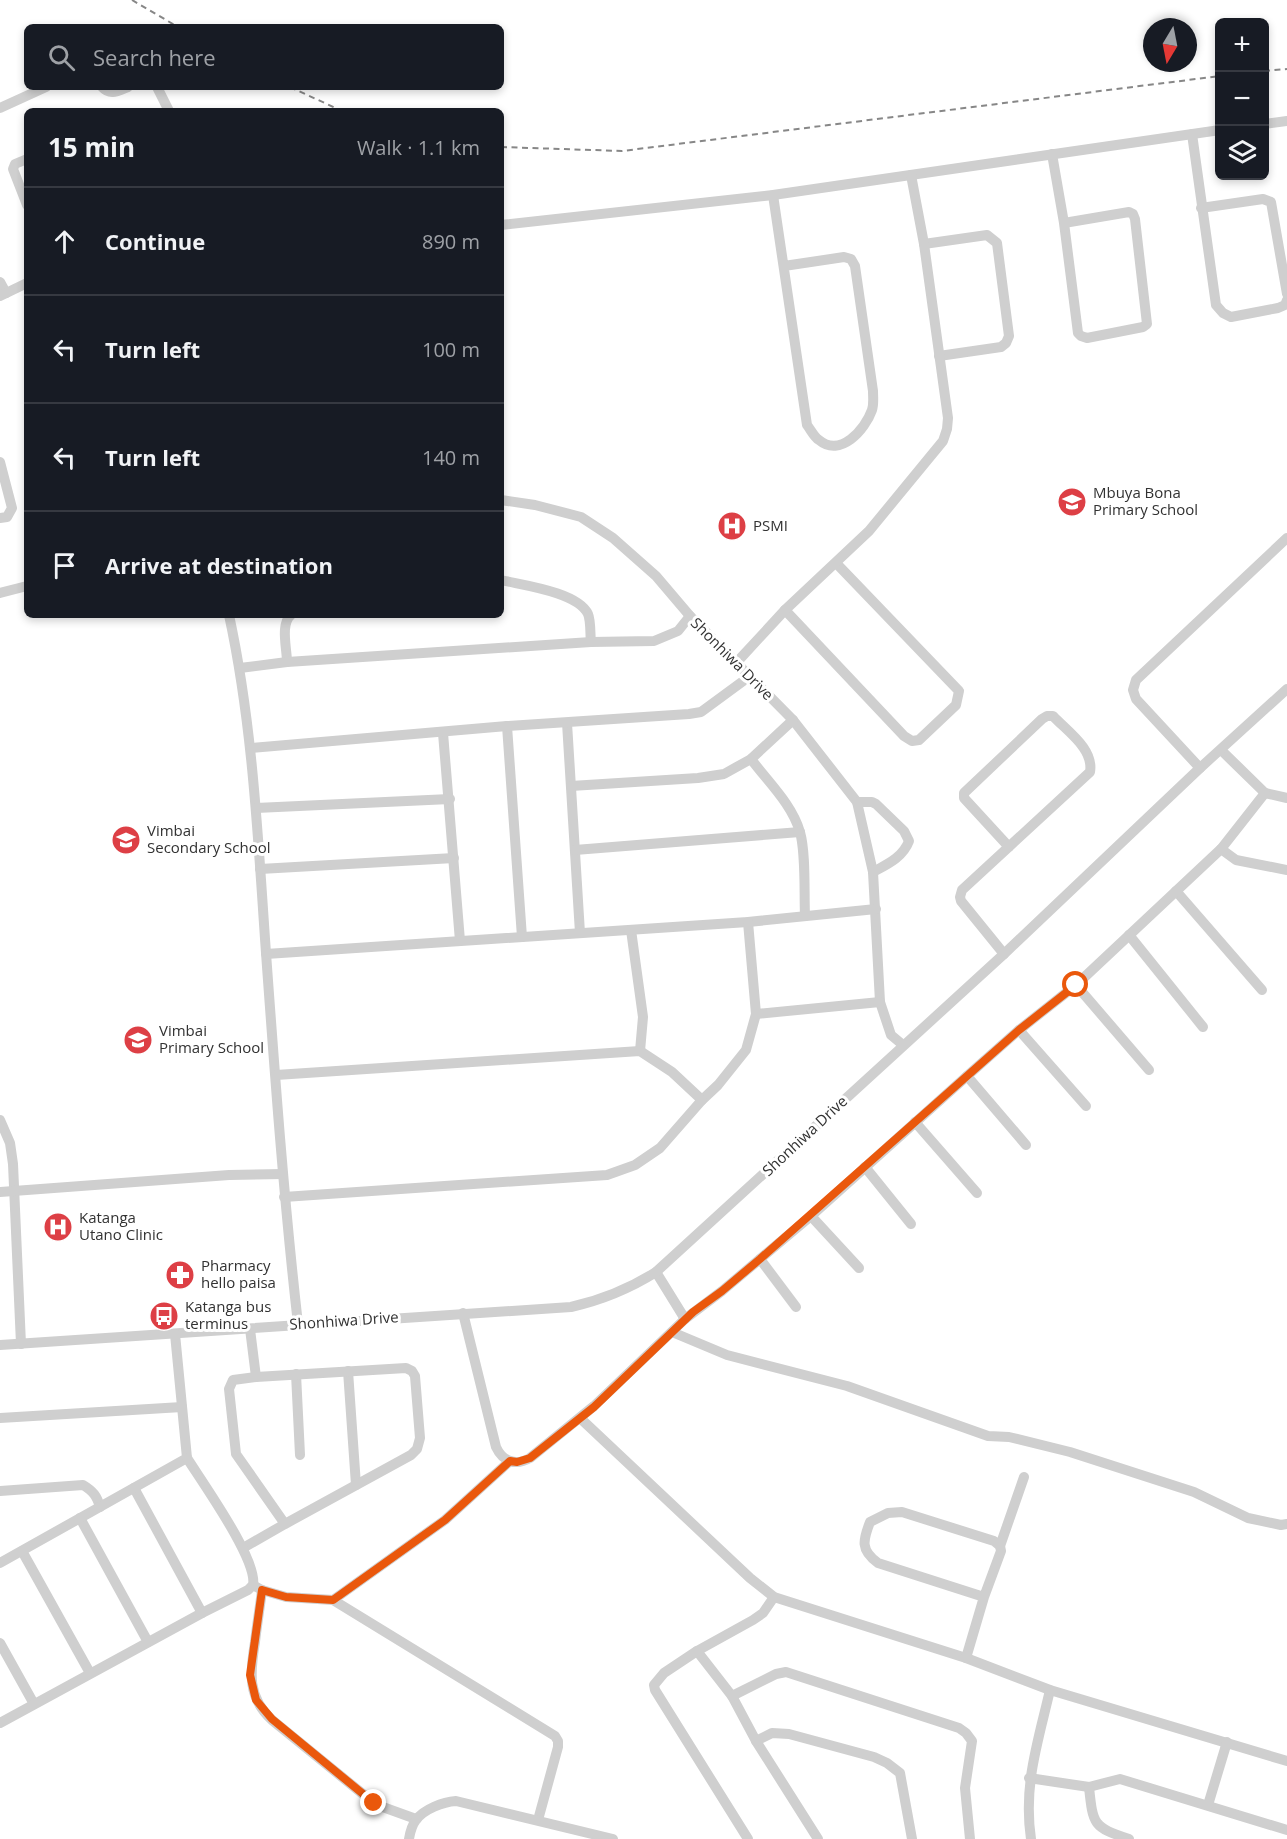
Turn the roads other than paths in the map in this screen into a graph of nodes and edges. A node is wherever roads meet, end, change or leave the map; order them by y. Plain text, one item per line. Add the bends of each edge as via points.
1 (39, 90) edge
2 (106, 90) edge
3 (121, 90) edge
4 (158, 90) edge
5 (0, 108) edge
6 (168, 108) edge
7 (1287, 121) edge
8 (1269, 123) edge
9 (1215, 131) edge
10 (1192, 134) junction
11 (1052, 154) junction
12 (24, 160) edge
13 (911, 176) junction
14 (773, 195) junction
15 (24, 197) edge
16 (1201, 208) junction
17 (1064, 223) junction
18 (504, 225) edge
19 (924, 244) junction
20 (784, 266) junction
21 (0, 282) edge
22 (24, 284) edge
23 (1287, 294) edge
24 (3, 295) edge
25 (1287, 300) edge
26 (939, 356) junction
27 (0, 462) edge
28 (504, 500) edge
29 (0, 518) edge
30 (1287, 538) edge
31 (836, 563) junction
32 (504, 581) edge
33 (24, 587) edge
34 (0, 593) edge
35 (785, 610) junction
36 (690, 616) junction
37 (229, 618) edge
38 (287, 618) edge
39 (591, 642) junction
40 (287, 662) junction
41 (737, 662) junction
42 (240, 668) junction
43 (750, 676) junction
44 (1287, 689) edge
45 (793, 720) junction
46 (567, 723) junction
47 (507, 726) junction
48 (443, 733) junction
49 (251, 748) junction
50 (1221, 750) junction
51 (751, 759) junction
52 (1200, 768) junction
53 (571, 786) junction
54 (1265, 793) junction
55 (1287, 798) edge
56 (450, 799) junction
57 (857, 802) junction
58 (256, 808) junction
59 (800, 832) junction
60 (1009, 847) junction
61 (1221, 849) junction
62 (575, 850) junction
63 (454, 858) junction
64 (260, 869) junction
65 (1287, 870) edge
66 (873, 872) junction
67 (1176, 891) junction
68 (876, 909) junction
69 (805, 916) junction
70 (748, 922) junction
71 (631, 930) junction
72 (580, 933) junction
73 (1129, 935) junction
74 (522, 937) junction
75 (460, 941) junction
76 (266, 954) junction
77 (1004, 954) junction
78 (1076, 985) junction
79 (1262, 990) dead end
80 (880, 1002) junction
81 (756, 1014) junction
82 (1203, 1028) dead end
83 (1019, 1030) junction
84 (903, 1046) junction
85 (640, 1051) junction
86 (1149, 1070) dead end
87 (276, 1076) junction
88 (967, 1076) junction
89 (702, 1100) junction
90 (1086, 1106) dead end
91 (915, 1122) junction
92 (1, 1124) edge
93 (1026, 1145) dead end
94 (865, 1167) junction
95 (282, 1174) junction
96 (13, 1190) junction
97 (0, 1192) edge
98 (977, 1193) dead end
99 (284, 1197) junction
100 (811, 1216) junction
101 (911, 1224) dead end
102 (760, 1259) junction
103 (859, 1268) dead end
104 (656, 1272) junction
105 (796, 1307) dead end
106 (463, 1313) junction
107 (685, 1319) junction
108 (298, 1324) junction
109 (250, 1329) junction
110 (672, 1332) junction
111 (175, 1334) junction
112 (21, 1344) junction
113 (0, 1345) edge
114 (348, 1371) junction
115 (296, 1374) junction
116 (256, 1377) junction
117 (182, 1407) junction
118 (0, 1418) edge
119 (580, 1418) junction
120 (300, 1455) dead end
121 (187, 1458) junction
122 (510, 1461) junction
123 (1024, 1478) dead end
124 (356, 1485) junction
125 (134, 1488) junction
126 (0, 1491) edge
127 (100, 1507) junction
128 (80, 1518) junction
129 (285, 1524) junction
130 (1287, 1524) edge
131 (1000, 1546) junction
132 (243, 1548) junction
133 (22, 1551) junction
134 (1, 1560) edge
135 (257, 1588) junction
136 (774, 1597) junction
137 (984, 1598) junction
138 (333, 1600) junction
139 (202, 1613) junction
140 (148, 1642) junction
141 (0, 1643) edge
142 (697, 1651) junction
143 (966, 1658) junction
144 (90, 1673) junction
145 (1050, 1690) junction
146 (732, 1696) junction
147 (34, 1704) junction
148 (0, 1723) edge
149 (756, 1741) junction
150 (1227, 1742) junction
151 (1287, 1761) edge
152 (1029, 1778) junction
153 (1089, 1787) junction
154 (1208, 1805) junction
155 (416, 1820) junction
156 (538, 1820) junction
157 (1287, 1830) edge
158 (409, 1839) edge
159 (612, 1839) edge
160 (748, 1839) edge
161 (818, 1839) edge
162 (912, 1839) edge
163 (970, 1839) edge
164 (1031, 1839) edge
165 (1129, 1839) edge

1 - 5 street
2 - 3 street
4 - 6 street
7 - 8 street
9 - 10 street
10 - 11 street
10 - 16 street
11 - 13 street
11 - 17 street
12 - 15 street via 13,169
13 - 14 street
13 - 19 street
14 - 18 street
14 - 20 street
16 - 23 street via 1263,199 1271,202
16 - 25 street via 1216,305 1223,314 1231,317 1278,308
17 - 17 street via 1078,333 1087,338 1147,324 1133,214
19 - 26 street
19 - 26 street via 987,235 997,243 1009,336 1006,343
20 - 20 street via 807,425 819,441 840,446 863,426 873,407 855,266 844,257
21 - 24 street
22 - 24 street
26 - 31 street via 948,418 943,441 869,531
27 - 29 street via 12,508 7,517
28 - 36 street, Shonhiwa Drive via 581,517 613,538 656,576
30 - 52 street via 1136,680 1136,699
31 - 35 street
31 - 35 street via 959,691 956,705 927,733 912,741 904,736
32 - 39 street via 574,600 588,614
33 - 34 street
35 - 41 street
36 - 39 street via 678,631 654,640
36 - 41 street, Shonhiwa Drive
37 - 42 street
38 - 40 street
39 - 40 street
40 - 42 street
41 - 43 street, Shonhiwa Drive
42 - 49 street
43 - 45 street, Shonhiwa Drive
43 - 46 street via 701,712
44 - 50 street
45 - 51 street
45 - 57 street, Shonhiwa Drive
46 - 47 street
46 - 53 street
47 - 48 street
47 - 74 street
48 - 49 street
48 - 56 street
49 - 58 street
50 - 52 street
50 - 54 street
51 - 53 street via 724,774 698,778
51 - 59 street via 778,792
52 - 77 street
53 - 62 street
54 - 55 street
54 - 61 street
56 - 58 street
56 - 63 street
57 - 66 street, Shonhiwa Drive
57 - 66 street via 876,804 909,841 895,860
58 - 64 street
59 - 62 street
59 - 69 street
60 - 60 street via 1090,772 1089,754 1053,716 1042,719 964,793 964,798
60 - 77 street via 962,890 960,897
61 - 65 street via 1236,860
61 - 67 street
62 - 72 street
63 - 64 street
63 - 75 street
64 - 76 street
66 - 68 street, Shonhiwa Drive
67 - 73 street
67 - 79 street
68 - 69 street
68 - 80 street, Shonhiwa Drive
69 - 70 street
70 - 71 street
70 - 81 street
71 - 72 street
71 - 85 street via 642,1017
72 - 74 street
73 - 78 street
73 - 82 street
74 - 75 street
75 - 76 street
76 - 87 street
77 - 84 street
78 - 83 street
78 - 86 street
80 - 81 street
80 - 84 street, Shonhiwa Drive via 891,1035
81 - 89 street via 746,1050
83 - 88 street
83 - 90 street
84 - 104 street, Shonhiwa Drive
85 - 87 street
85 - 89 street via 672,1072
87 - 95 street
88 - 91 street
88 - 93 street
89 - 99 street via 660,1148 635,1165 607,1174
91 - 94 street
91 - 98 street
92 - 96 street via 10,1143
94 - 100 street
94 - 101 street
95 - 96 street
95 - 99 street
96 - 97 street
96 - 112 street
99 - 108 street
100 - 102 street
100 - 103 street
102 - 105 street
102 - 107 street
104 - 106 street, Shonhiwa Drive via 616,1294 571,1307
104 - 107 street
106 - 108 street, Shonhiwa Drive
106 - 122 street via 496,1447
107 - 110 street
108 - 109 street, Shonhiwa Drive
109 - 111 street, Shonhiwa Drive
109 - 116 street
110 - 119 street
110 - 130 street via 727,1355 847,1386 988,1436 1071,1452 1194,1492 1248,1518
111 - 112 street, Shonhiwa Drive
111 - 117 street
112 - 113 street, Shonhiwa Drive
114 - 115 street
114 - 124 street
114 - 124 street via 412,1371 420,1438 414,1452
115 - 116 street
115 - 120 street
116 - 129 street via 230,1383 234,1448
117 - 118 street
117 - 121 street
119 - 122 street via 530,1458
119 - 136 street
121 - 125 street
121 - 132 street
122 - 138 street via 445,1520
123 - 131 street
124 - 129 street
125 - 127 street
125 - 139 street
126 - 127 street via 83,1485 92,1490
127 - 128 street
128 - 133 street
128 - 140 street
129 - 132 street
131 - 137 street
131 - 137 street via 902,1512 888,1513 870,1522 864,1537 868,1556 878,1563
132 - 135 street
133 - 134 street
133 - 144 street
135 - 138 street via 286,1597
135 - 139 street
135 - 155 street via 250,1675 260,1707 369,1799
136 - 142 street via 753,1620
136 - 143 street
137 - 143 street
138 - 156 street via 555,1736 558,1747
139 - 140 street
140 - 144 street
141 - 147 street
142 - 146 street
142 - 160 street via 664,1672 654,1684 655,1690
143 - 145 street
144 - 147 street
145 - 150 street
145 - 152 street
146 - 149 street
146 - 163 street via 786,1672 959,1728 972,1741 965,1788
147 - 148 street
149 - 161 street
149 - 162 street via 772,1734 789,1734 887,1764 900,1773
150 - 151 street
150 - 154 street
152 - 153 street
152 - 164 street
153 - 154 street via 1120,1779
153 - 165 street via 1094,1820 1103,1830
154 - 157 street
155 - 156 street via 443,1803 456,1801
155 - 158 street
156 - 159 street

